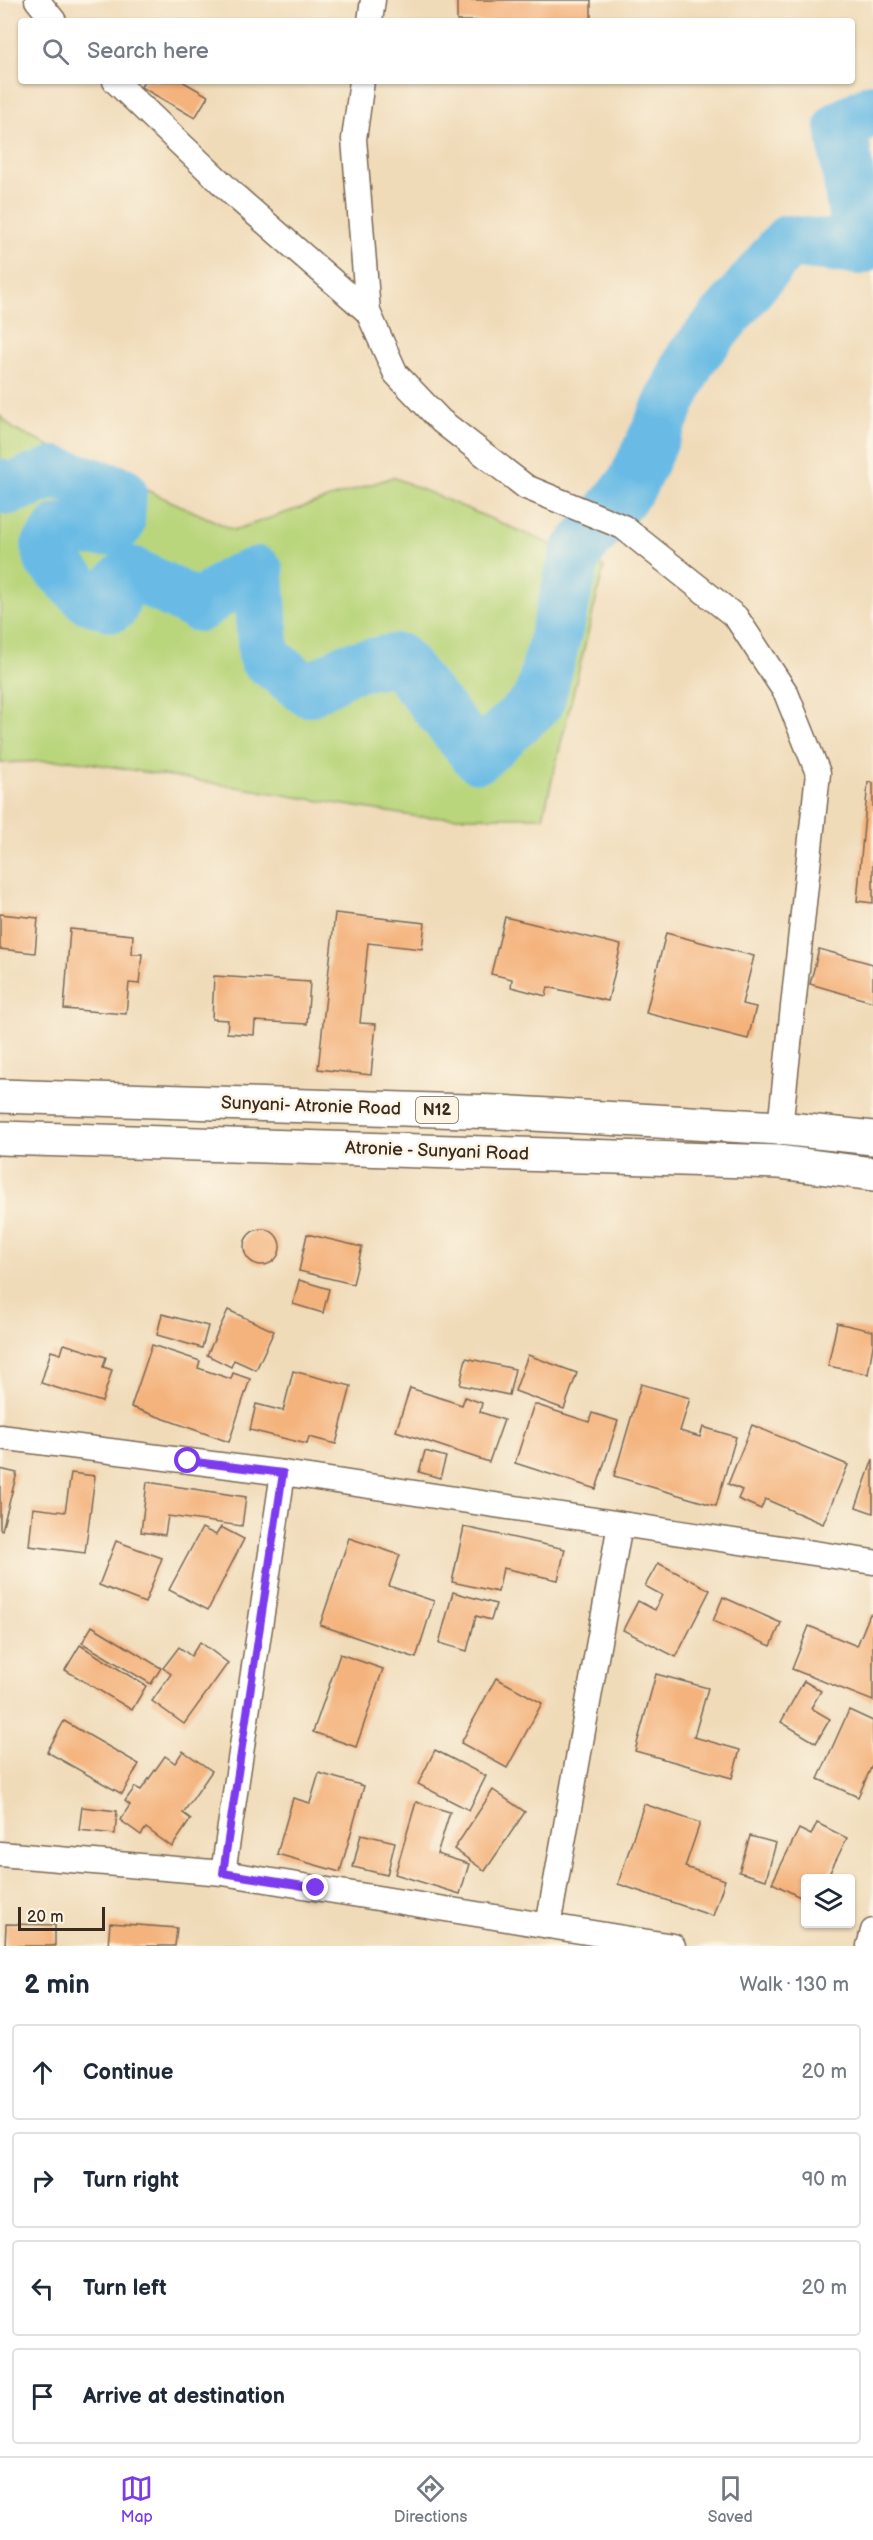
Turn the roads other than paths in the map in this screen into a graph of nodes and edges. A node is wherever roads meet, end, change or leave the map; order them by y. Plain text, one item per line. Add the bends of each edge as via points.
1 (37, 0) edge
2 (373, 0) edge
3 (52, 18) edge
4 (370, 18) edge
5 (118, 84) edge
6 (362, 84) edge
7 (368, 312) junction
8 (0, 1096) edge
9 (780, 1128) junction
10 (0, 1138) edge
11 (873, 1138) edge
12 (873, 1174) edge
13 (0, 1437) edge
14 (283, 1473) junction
15 (620, 1524) junction
16 (873, 1562) edge
17 (0, 1854) edge
18 (223, 1873) junction
19 (548, 1926) junction
20 (873, 1931) edge
21 (673, 1946) edge
22 (869, 1946) edge

1 - 3 street
2 - 4 street
5 - 7 street via 234,195
6 - 7 street via 354,139
7 - 9 street via 396,374 441,421 526,487 623,527 736,617 786,693 818,773
8 - 9 highway, Sunyani- Atronie Road / N12 via 498,1112
9 - 11 highway, Sunyani- Atronie Road / N12
10 - 12 highway, Atronie - Sunyani Road via 778,1161
13 - 14 street
14 - 15 street
14 - 18 street
15 - 16 street
15 - 19 street
17 - 18 street
18 - 19 street
19 - 21 street
20 - 22 street

